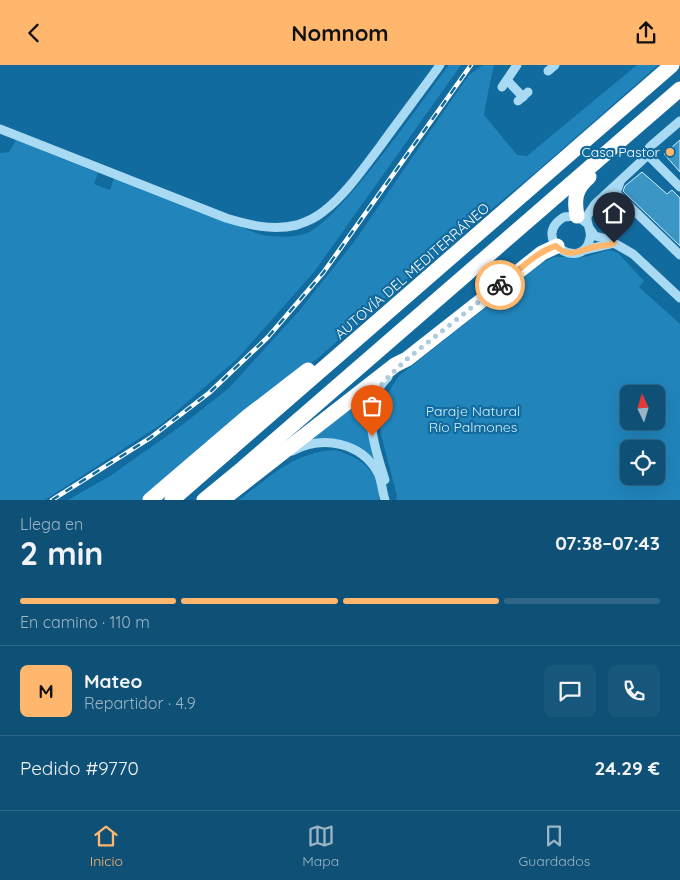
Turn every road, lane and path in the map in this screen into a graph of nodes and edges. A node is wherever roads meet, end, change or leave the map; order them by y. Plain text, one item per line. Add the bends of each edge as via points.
1 (440, 65) edge
2 (517, 65) edge
3 (672, 65) edge
4 (680, 89) edge
5 (523, 97) dead end
6 (680, 121) edge
7 (0, 129) edge
8 (625, 137) junction
9 (648, 155) junction
10 (621, 179) junction
11 (680, 187) edge
12 (585, 223) junction
13 (614, 243) junction
14 (556, 246) junction
15 (580, 252) junction
16 (680, 255) edge
17 (680, 298) edge
18 (371, 328) junction
19 (407, 359) junction
20 (248, 479) junction
21 (150, 500) edge
22 (172, 500) edge
23 (204, 500) edge
24 (222, 500) edge
25 (387, 500) edge

1 - 7 street via 358,176 340,195 311,219 285,227 256,227 226,218
2 - 5 street via 505,83
3 - 18 highway, AUTOVÍA DEL MEDITERRÁNEO
4 - 8 highway
6 - 9 street via 649,148
8 - 12 highway via 623,148 581,184 576,193 575,200
8 - 23 highway
9 - 10 street
9 - 11 street
10 - 12 street via 595,204
10 - 16 street via 616,193
12 - 13 street via 595,235
12 - 14 street via 564,217 556,222 552,235
12 - 15 street via 589,242
13 - 15 street
13 - 17 street via 633,254
14 - 15 street via 566,253
14 - 19 highway via 542,253
18 - 21 highway via 353,335 247,417
18 - 22 highway, AUTOVÍA DEL MEDITERRÁNEO
19 - 20 highway
19 - 25 street via 383,382 371,415 372,436 387,486
20 - 24 highway
20 - 25 street via 295,449 332,442 357,451 373,465

